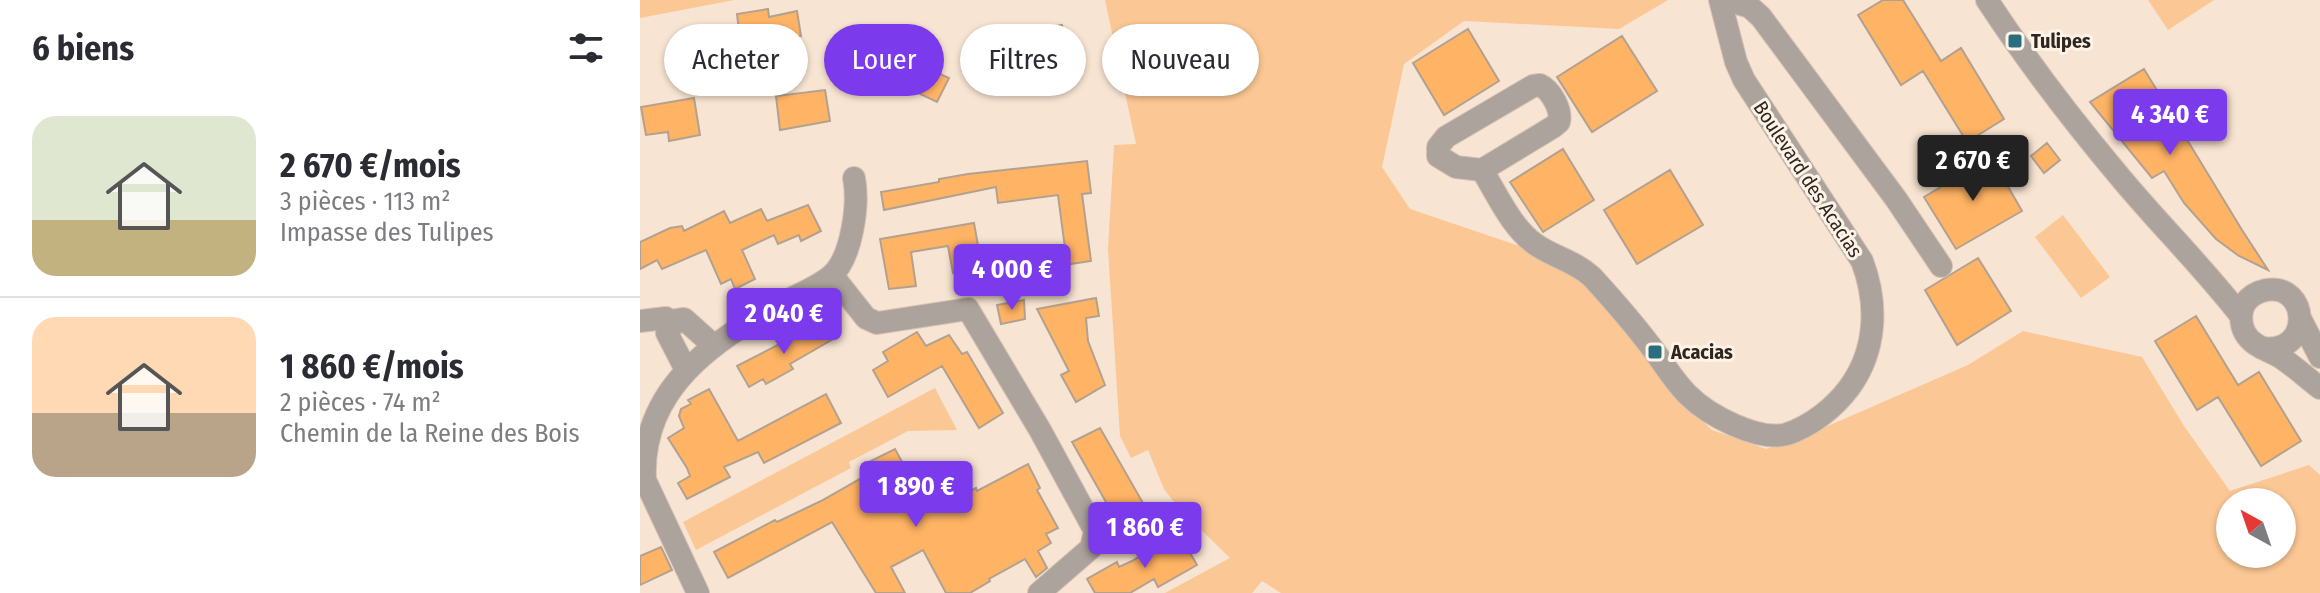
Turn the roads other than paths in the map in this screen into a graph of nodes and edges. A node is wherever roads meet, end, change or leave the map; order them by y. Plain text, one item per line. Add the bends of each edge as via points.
1 (1720, 0) edge
2 (1727, 0) edge
3 (1987, 0) edge
4 (1482, 170) junction
5 (854, 178) dead end
6 (2199, 264) junction
7 (1941, 266) dead end
8 (832, 275) junction
9 (2253, 295) junction
10 (2241, 316) junction
11 (2300, 318) junction
12 (640, 321) edge
13 (673, 323) junction
14 (713, 345) junction
15 (2262, 348) junction
16 (2320, 357) edge
17 (684, 366) junction
18 (2320, 388) edge
19 (698, 593) edge
20 (1039, 593) edge

1 - 4 street, Boulevard des Acacias via 1744,80 1862,261 1869,285 1873,328 1865,356 1856,379 1825,414 1784,435 1764,434 1734,425 1700,405 1585,271 1525,235
2 - 7 street via 1750,7 1761,17
3 - 6 street via 2120,177
4 - 4 street via 1559,122 1560,113 1545,87 1533,86 1439,143 1442,160
5 - 8 street via 853,235
6 - 9 street
6 - 10 street
8 - 14 street
8 - 20 street via 866,318 877,323 968,309 1095,531 1091,548
9 - 10 street
9 - 11 street via 2270,289 2287,295
10 - 15 street via 2246,336
11 - 15 street via 2289,343
11 - 16 street
12 - 13 street via 666,318
13 - 14 street via 684,319
13 - 17 street via 667,333
14 - 17 street
15 - 18 street
17 - 19 street via 664,385 649,413 641,462

